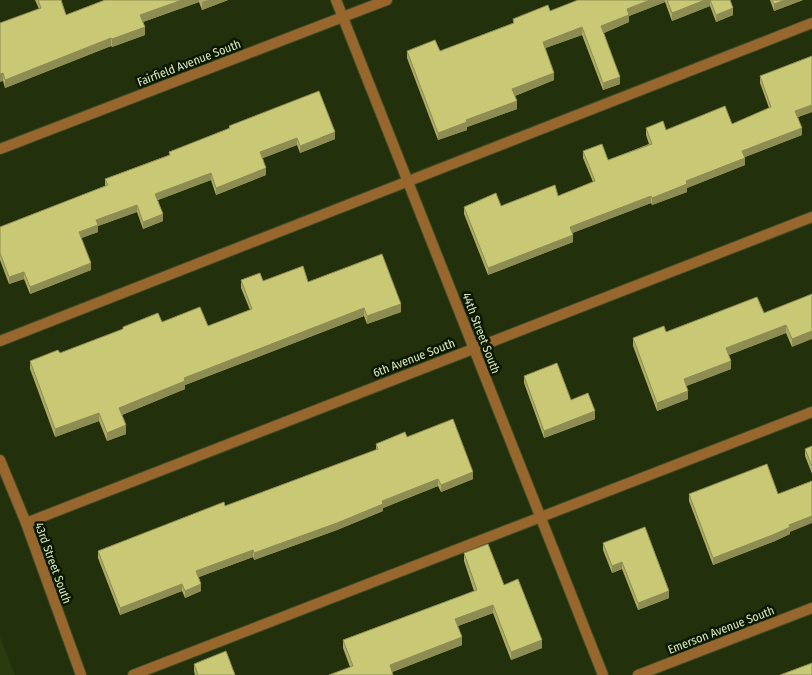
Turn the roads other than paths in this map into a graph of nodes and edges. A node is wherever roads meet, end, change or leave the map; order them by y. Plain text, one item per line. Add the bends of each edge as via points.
1 (336, 0) edge
2 (387, 0) edge
3 (342, 17) junction
4 (812, 23) edge
5 (0, 149) edge
6 (408, 181) junction
7 (812, 217) edge
8 (0, 341) edge
9 (474, 348) junction
10 (812, 412) edge
11 (0, 460) edge
12 (541, 517) junction
13 (26, 523) junction
14 (812, 608) edge
15 (81, 675) edge
16 (133, 675) edge
17 (603, 675) edge
18 (638, 675) edge

1 - 3 street, 44th Street South
2 - 3 street, Fairfield Avenue South
3 - 5 street, Fairfield Avenue South
3 - 6 street, 44th Street South
4 - 6 street
6 - 8 street
6 - 9 street, 44th Street South
7 - 9 street, 6th Avenue South
9 - 12 street, 44th Street South
9 - 13 street, 6th Avenue South
10 - 12 street
11 - 13 street, 43rd Street South
12 - 16 street
12 - 17 street, 44th Street South
13 - 15 street, 43rd Street South
14 - 18 street, Emerson Avenue South

